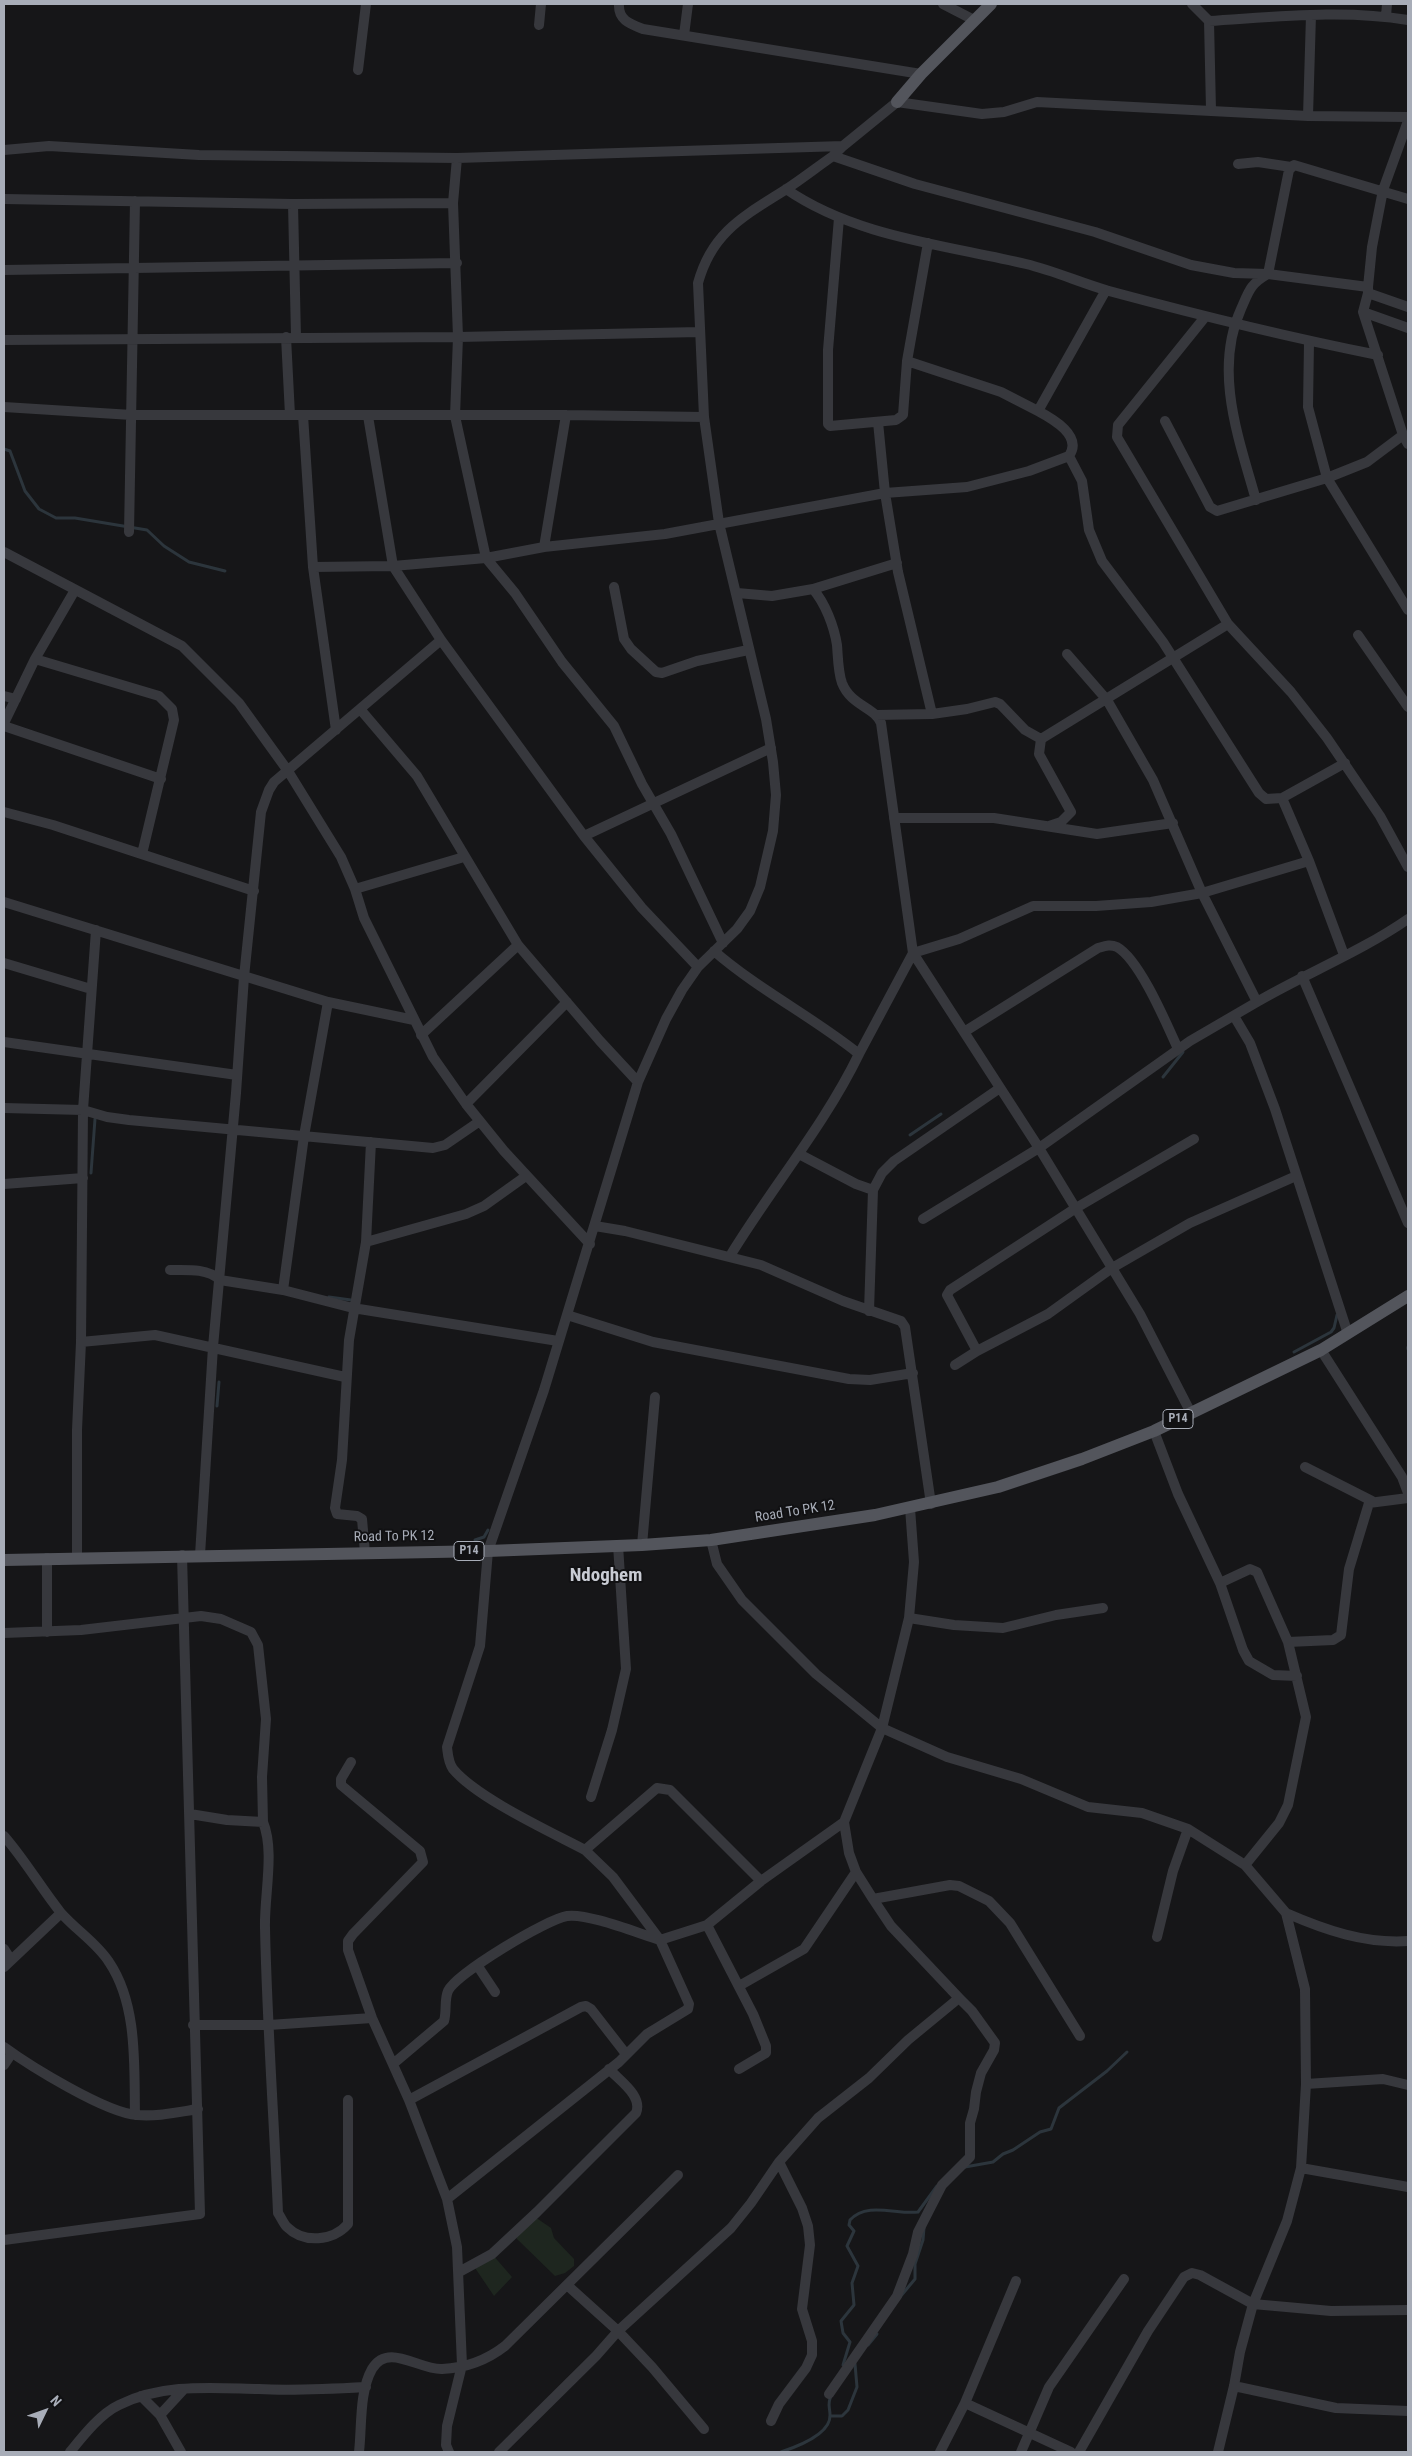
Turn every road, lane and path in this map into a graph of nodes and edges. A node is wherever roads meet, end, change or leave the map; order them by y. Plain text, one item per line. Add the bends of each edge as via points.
1 (366, 4) edge
2 (541, 4) edge
3 (619, 4) edge
4 (688, 4) edge
5 (943, 4) edge
6 (991, 4) edge
7 (1192, 4) edge
8 (1387, 4) edge
9 (1311, 15) junction
10 (1386, 16) junction
11 (974, 20) junction
12 (1408, 20) edge
13 (1209, 21) junction
14 (539, 25) dead end
15 (684, 34) junction
16 (358, 70) dead end
17 (921, 74) junction
18 (897, 102) junction
19 (1211, 110) junction
20 (1308, 116) junction
21 (1408, 117) edge
22 (1408, 121) edge
23 (843, 146) junction
24 (4, 150) edge
25 (833, 156) junction
26 (457, 158) junction
27 (1238, 164) dead end
28 (1291, 166) junction
29 (786, 189) junction
30 (1383, 190) junction
31 (1408, 199) edge
32 (4, 200) edge
33 (135, 201) junction
34 (453, 203) junction
35 (293, 204) junction
36 (839, 218) junction
37 (928, 243) junction
38 (457, 263) junction
39 (295, 266) junction
40 (134, 268) junction
41 (4, 270) edge
42 (1268, 274) junction
43 (1106, 290) junction
44 (1368, 290) junction
45 (1408, 307) edge
46 (1363, 312) junction
47 (1205, 317) junction
48 (1234, 325) junction
49 (1408, 328) edge
50 (700, 332) junction
51 (458, 337) junction
52 (291, 338) junction
53 (133, 339) junction
54 (4, 340) edge
55 (1309, 342) junction
56 (1378, 355) junction
57 (906, 361) junction
58 (4, 408) edge
59 (1038, 411) junction
60 (132, 415) junction
61 (290, 415) junction
62 (303, 415) junction
63 (566, 415) junction
64 (368, 416) junction
65 (455, 416) junction
66 (704, 418) junction
67 (878, 422) junction
68 (1165, 422) dead end
69 (1403, 435) junction
70 (1408, 444) edge
71 (1069, 456) junction
72 (1327, 478) junction
73 (885, 493) junction
74 (1256, 500) junction
75 (719, 523) junction
76 (129, 532) dead end
77 (544, 547) junction
78 (4, 552) edge
79 (486, 558) junction
80 (897, 562) junction
81 (393, 566) junction
82 (313, 568) junction
83 (614, 587) dead end
84 (813, 589) junction
85 (75, 590) junction
86 (737, 593) junction
87 (1408, 610) edge
88 (1228, 624) junction
89 (1358, 635) dead end
90 (441, 640) junction
91 (748, 650) junction
92 (1067, 654) dead end
93 (1173, 659) junction
94 (35, 660) junction
95 (4, 696) edge
96 (16, 699) junction
97 (1107, 700) junction
98 (1408, 707) edge
99 (360, 709) junction
100 (932, 714) junction
101 (876, 715) junction
102 (4, 725) edge
103 (336, 730) junction
104 (1040, 739) junction
105 (771, 748) junction
106 (1345, 763) junction
107 (288, 771) junction
108 (161, 779) junction
109 (1282, 798) junction
110 (653, 803) junction
111 (4, 812) edge
112 (894, 818) junction
113 (1173, 823) junction
114 (1049, 826) junction
115 (584, 836) junction
116 (142, 854) junction
117 (464, 857) junction
118 (1309, 860) junction
119 (1408, 866) edge
120 (355, 889) junction
121 (254, 891) junction
122 (1202, 894) junction
123 (4, 902) edge
124 (1408, 920) edge
125 (96, 930) junction
126 (723, 943) junction
127 (518, 945) junction
128 (714, 951) junction
129 (913, 953) junction
130 (1344, 955) junction
131 (4, 963) edge
132 (698, 967) junction
133 (1302, 976) junction
134 (244, 977) junction
135 (91, 989) junction
136 (328, 1002) junction
137 (567, 1002) junction
138 (1257, 1002) junction
139 (1234, 1016) junction
140 (414, 1020) junction
141 (964, 1032) junction
142 (421, 1035) junction
143 (4, 1042) edge
144 (1178, 1049) junction
145 (87, 1054) junction
146 (859, 1054) junction
147 (237, 1075) junction
148 (638, 1082) junction
149 (1000, 1088) junction
150 (466, 1104) junction
151 (4, 1108) edge
152 (83, 1110) junction
153 (480, 1121) junction
154 (233, 1131) junction
155 (304, 1136) junction
156 (1194, 1139) dead end
157 (371, 1142) junction
158 (1039, 1148) junction
159 (799, 1154) junction
160 (526, 1176) junction
161 (1296, 1176) junction
162 (83, 1178) junction
163 (4, 1184) edge
164 (873, 1190) junction
165 (1076, 1208) junction
166 (923, 1219) dead end
167 (1408, 1223) edge
168 (595, 1226) junction
169 (366, 1242) junction
170 (590, 1244) junction
171 (730, 1256) junction
172 (1112, 1268) junction
173 (170, 1270) dead end
174 (220, 1280) junction
175 (283, 1290) junction
176 (1408, 1296) edge
177 (353, 1308) junction
178 (869, 1311) junction
179 (567, 1315) junction
180 (1348, 1334) junction
181 (81, 1342) junction
182 (558, 1342) junction
183 (213, 1347) junction
184 (1322, 1350) junction
185 (977, 1351) junction
186 (956, 1364) dead end
187 (913, 1373) junction
188 (345, 1377) junction
189 (655, 1397) dead end
190 (1191, 1413) junction
191 (1154, 1431) junction
192 (1305, 1468) dead end
193 (1408, 1493) edge
194 (1408, 1498) edge
195 (1372, 1500) junction
196 (931, 1504) junction
197 (910, 1508) junction
198 (711, 1540) junction
199 (642, 1544) junction
200 (618, 1545) junction
201 (488, 1551) junction
202 (365, 1553) junction
203 (200, 1554) junction
204 (182, 1555) junction
205 (47, 1558) junction
206 (77, 1558) junction
207 (4, 1560) edge
208 (1220, 1583) junction
209 (1103, 1608) dead end
210 (182, 1616) junction
211 (909, 1618) junction
212 (47, 1632) junction
213 (4, 1633) edge
214 (1288, 1642) junction
215 (1297, 1676) junction
216 (882, 1728) junction
217 (351, 1762) dead end
218 (591, 1797) dead end
219 (190, 1814) junction
220 (264, 1822) junction
221 (844, 1822) junction
222 (1188, 1829) junction
223 (4, 1836) edge
224 (585, 1850) junction
225 (1244, 1866) junction
226 (856, 1872) junction
227 (761, 1881) junction
228 (873, 1899) junction
229 (61, 1912) junction
230 (1286, 1913) junction
231 (707, 1925) junction
232 (1157, 1937) dead end
233 (660, 1940) junction
234 (1408, 1941) edge
235 (4, 1949) edge
236 (8, 1963) edge
237 (477, 1965) junction
238 (739, 1986) junction
239 (495, 1992) dead end
240 (959, 1998) junction
241 (372, 2018) junction
242 (193, 2025) junction
243 (269, 2025) junction
244 (1080, 2036) dead end
245 (8, 2050) edge
246 (626, 2054) junction
247 (393, 2064) junction
248 (4, 2065) edge
249 (739, 2068) dead end
250 (609, 2069) junction
251 (1306, 2084) junction
252 (1408, 2085) edge
253 (348, 2100) dead end
254 (409, 2100) junction
255 (198, 2109) junction
256 (134, 2115) junction
257 (779, 2162) junction
258 (1301, 2168) junction
259 (678, 2175) dead end
260 (1408, 2187) edge
261 (447, 2199) junction
262 (4, 2240) edge
263 (459, 2272) junction
264 (1124, 2279) dead end
265 (1016, 2281) dead end
266 (567, 2285) junction
267 (1254, 2304) junction
268 (1408, 2310) edge
269 (618, 2331) junction
270 (462, 2365) junction
271 (1234, 2386) junction
272 (366, 2387) junction
273 (184, 2388) junction
274 (829, 2394) dead end
275 (141, 2396) junction
276 (965, 2403) junction
277 (1408, 2411) edge
278 (160, 2415) junction
279 (771, 2421) dead end
280 (704, 2429) dead end
281 (1028, 2433) junction
282 (70, 2452) edge
283 (181, 2452) edge
284 (360, 2452) edge
285 (449, 2452) edge
286 (499, 2452) edge
287 (940, 2452) edge
288 (1020, 2452) edge
289 (1071, 2452) edge
290 (1079, 2452) edge
291 (1218, 2452) edge

1 - 16 street
2 - 14 street
3 - 15 street via 618,12 626,23 643,29
4 - 15 street
5 - 11 street
6 - 11 main road
7 - 13 street
8 - 10 street
9 - 10 street
9 - 13 street
9 - 20 street
10 - 12 street
11 - 17 main road
13 - 19 street
15 - 17 street
17 - 18 main road
18 - 19 street via 982,114 1004,112 1036,102
18 - 23 street
19 - 20 street
20 - 21 street
22 - 30 street
23 - 25 street
23 - 26 street
24 - 26 street via 49,146 198,155
25 - 29 street
25 - 42 street via 914,184 1095,232 1191,266 1234,273
26 - 34 street
27 - 28 street via 1258,162
28 - 30 street
28 - 42 street
29 - 36 street via 815,208
29 - 50 street via 736,222 706,259 698,283
30 - 31 street
30 - 44 street
32 - 33 street
33 - 35 street
33 - 40 street
34 - 35 street
34 - 38 street
35 - 39 street
36 - 37 street
36 - 67 street via 828,350 828,424
37 - 43 street via 1027,264
37 - 57 street
38 - 39 street
38 - 51 street
39 - 40 street
39 - 52 street
40 - 41 street
40 - 53 street
42 - 44 street
42 - 48 street via 1250,287
43 - 47 street
43 - 59 street
44 - 45 street
44 - 46 street
46 - 49 street
46 - 56 street
47 - 48 street
47 - 88 street via 1116,430 1117,437
48 - 55 street
48 - 74 street via 1229,392 1231,408
50 - 51 street
50 - 66 street
51 - 52 street
51 - 65 street
52 - 53 street
52 - 61 street
53 - 54 street
53 - 60 street
55 - 56 street
55 - 72 street via 1308,407
56 - 69 street
57 - 59 street via 1001,392
57 - 67 street via 903,415 896,420
58 - 60 street
59 - 71 street via 1056,421 1070,436 1073,447
60 - 61 street
60 - 76 street
61 - 62 street
62 - 64 street
62 - 82 street
63 - 65 street
63 - 66 street
63 - 77 street
64 - 65 street
64 - 81 street
65 - 79 street
66 - 75 street
67 - 73 street
68 - 74 street via 1213,510
69 - 70 street
69 - 72 street via 1367,462
71 - 73 street via 1029,471 967,487
71 - 93 street via 1082,481 1089,530 1102,561
72 - 74 street
72 - 87 street
73 - 75 street
73 - 80 street
75 - 77 street via 665,534
75 - 86 street
77 - 79 street
78 - 85 street
79 - 81 street
79 - 110 street via 515,593 562,662 614,726
80 - 84 street
80 - 100 street
81 - 82 street
81 - 90 street
82 - 103 street
83 - 91 street via 624,639 656,672
84 - 86 street via 772,596
84 - 101 street via 824,606 836,642 842,684 852,700
85 - 94 street
85 - 107 street via 182,646 238,703
86 - 91 street
88 - 93 street
88 - 106 street via 1291,692
89 - 98 street
90 - 99 street
90 - 115 street
91 - 105 street
92 - 97 street
93 - 97 street
93 - 109 street via 1260,794 1266,799
94 - 96 street
94 - 108 street via 159,696 166,701 174,720
95 - 96 street
96 - 102 street
97 - 104 street
97 - 113 street via 1153,780
99 - 103 street
99 - 117 street via 417,776
100 - 101 street
100 - 104 street via 995,702 1020,726
101 - 112 street via 881,723
102 - 108 street
103 - 107 street
104 - 114 street via 1039,754 1071,812 1061,822
105 - 110 street
105 - 126 street via 776,795 773,831 760,887 750,910
106 - 109 street
106 - 119 street
107 - 120 street via 341,857
107 - 121 street via 274,782 265,799 258,826
108 - 116 street
109 - 118 street
110 - 115 street
110 - 126 street
111 - 116 street
112 - 114 street via 994,818
112 - 129 street
113 - 114 street via 1096,834
113 - 122 street
115 - 132 street via 642,908
116 - 121 street
117 - 120 street
117 - 127 street
118 - 122 street
118 - 130 street
120 - 140 street via 364,918
121 - 134 street
122 - 129 street via 1142,902 1033,906 959,939
122 - 138 street
123 - 125 street
124 - 130 street
125 - 134 street
125 - 135 street
126 - 128 street
127 - 137 street
127 - 142 street
128 - 132 street
128 - 146 street
129 - 141 street
129 - 146 street
130 - 133 street
131 - 135 street
132 - 148 street via 666,1019
133 - 138 street
133 - 167 street
134 - 136 street
134 - 147 street
135 - 145 street
136 - 140 street
136 - 155 street
137 - 148 street
137 - 150 street
138 - 139 street
139 - 144 street
139 - 161 street via 1250,1043
140 - 142 street
141 - 144 street via 1098,948 1110,945 1119,949 1140,975
141 - 149 street
142 - 150 street
143 - 145 street
144 - 158 street
145 - 147 street
145 - 152 street
146 - 159 street via 843,1086
147 - 154 street
148 - 168 street
149 - 158 street
149 - 164 street via 894,1161 882,1173
150 - 153 street
151 - 152 street
152 - 154 street via 107,1117
152 - 162 street
153 - 157 street via 446,1144 433,1148
153 - 160 street
154 - 155 street
154 - 174 street
155 - 157 street
155 - 175 street
156 - 165 street
157 - 169 street
158 - 165 street
158 - 166 street
159 - 164 street
159 - 171 street via 760,1207
160 - 169 street via 484,1206 466,1214
160 - 170 street
161 - 172 street via 1190,1223
161 - 180 street
162 - 163 street
162 - 181 street
164 - 178 street
165 - 172 street
165 - 185 street via 948,1292
168 - 170 street
168 - 171 street
169 - 177 street
170 - 179 street
171 - 178 street via 761,1265
172 - 185 street via 1048,1314
172 - 190 street
173 - 174 street via 201,1272
174 - 175 street
174 - 183 street
175 - 177 street
176 - 180 main road, P14
177 - 182 street
177 - 188 street
178 - 187 street via 901,1320 906,1327
179 - 182 street
179 - 187 street via 653,1342 849,1379 870,1380
180 - 184 main road, P14
181 - 183 street via 155,1334
181 - 206 street via 76,1430
182 - 201 street
183 - 188 street
183 - 203 street
184 - 190 main road, P14
184 - 193 street via 1402,1478
185 - 186 street
187 - 196 street
188 - 202 street via 341,1469 335,1508 336,1514 362,1519
189 - 199 street
190 - 191 main road, P14
191 - 196 main road, P14 via 1007,1484
191 - 208 street via 1178,1494
192 - 195 street
194 - 195 street
195 - 214 street via 1367,1507 1349,1569 1342,1634 1333,1640
196 - 197 main road, Road To PK 12 / P14
197 - 198 main road, Road To PK 12 / P14
197 - 211 street via 914,1562
198 - 199 main road, Road To PK 12 / P14
198 - 216 street via 717,1564 742,1600 816,1674
199 - 200 main road, Road To PK 12 / P14
200 - 201 main road, Road To PK 12 / P14
200 - 218 street via 626,1669 612,1730
201 - 202 main road, Road To PK 12 / P14
201 - 224 street via 480,1646 447,1747 448,1759 453,1769 476,1788 541,1828
202 - 203 main road, Road To PK 12 / P14
203 - 204 main road, Road To PK 12 / P14
204 - 206 main road, Road To PK 12 / P14
204 - 210 street
205 - 206 main road, Road To PK 12 / P14
205 - 207 main road, Road To PK 12 / P14
205 - 212 street
208 - 214 street via 1250,1569 1257,1572
208 - 215 street via 1249,1661 1273,1675
209 - 211 street via 1003,1628
210 - 212 street
210 - 219 street
210 - 220 street via 221,1619 240,1626 255,1637 266,1720 262,1777
211 - 216 street
212 - 213 street
214 - 215 street
215 - 225 street via 1306,1717 1288,1805 1279,1823
216 - 221 street
216 - 222 street via 947,1757 1021,1779 1088,1807 1142,1812
217 - 241 street via 341,1785 420,1851 423,1857 423,1862 348,1941 348,1950
219 - 220 street
219 - 242 street
220 - 243 street via 269,1863 264,1902
221 - 226 street
221 - 227 street
222 - 225 street
222 - 232 street via 1173,1871
223 - 229 street
224 - 227 street via 657,1788 663,1787 670,1790
224 - 233 street via 619,1885
225 - 230 street
226 - 228 street
226 - 238 street via 804,1949
227 - 231 street
228 - 240 street via 891,1926
228 - 244 street via 950,1885 989,1901 1025,1945
229 - 236 street
229 - 256 street via 108,1960 124,1992 132,2032
230 - 234 street via 1334,1932 1381,1941
230 - 251 street via 1305,1989
231 - 233 street
231 - 238 street
233 - 237 street via 568,1916
233 - 246 street via 689,2004 688,2009 647,2034
235 - 236 street
237 - 239 street
237 - 247 street via 448,1991 444,2020
238 - 249 street via 766,2046 766,2054
240 - 257 street via 869,2078 818,2118
240 - 274 street via 995,2043 976,2092 970,2123 970,2157 942,2185 918,2232 896,2296
241 - 243 street
241 - 247 street
242 - 243 street
242 - 255 street
243 - 253 street via 278,2213 287,2227 299,2235 316,2239 332,2236 348,2224
245 - 248 street
245 - 256 street via 108,2107
246 - 250 street
246 - 254 street via 590,2009 581,2007
247 - 254 street
250 - 261 street
250 - 263 street via 637,2099 636,2113 492,2254
251 - 252 street via 1383,2079
251 - 258 street
254 - 261 street
255 - 256 street
255 - 262 street via 200,2214
257 - 269 street via 731,2228
257 - 279 street via 808,2226 810,2245 802,2309 812,2341 812,2355
258 - 260 street
258 - 267 street via 1287,2221
259 - 266 street
261 - 263 street
263 - 270 street
264 - 281 street via 1054,2379
265 - 276 street
266 - 269 street
266 - 270 street via 499,2350 481,2362
267 - 268 street via 1331,2311
267 - 271 street
267 - 290 street via 1200,2274 1184,2277 1148,2331
269 - 280 street
269 - 286 street
270 - 272 street via 426,2368 386,2356 371,2370
270 - 285 street via 447,2426
271 - 277 street via 1336,2408
271 - 291 street
272 - 273 street
272 - 284 street
273 - 275 street
273 - 278 street
275 - 278 street
275 - 282 street via 117,2406 104,2416
276 - 281 street
276 - 287 street
278 - 283 street
281 - 288 street
281 - 289 street

